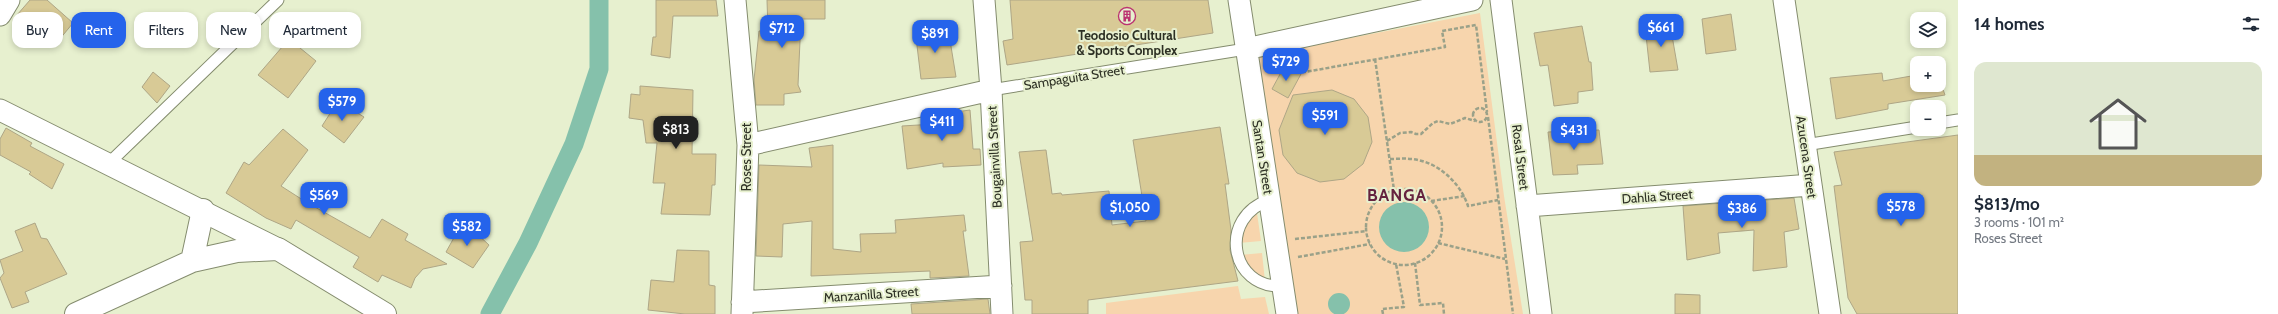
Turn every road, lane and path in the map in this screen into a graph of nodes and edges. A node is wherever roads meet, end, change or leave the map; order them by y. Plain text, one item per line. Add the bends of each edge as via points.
1 (9, 0) edge
2 (278, 0) edge
3 (735, 0) edge
4 (984, 0) edge
5 (1239, 0) edge
6 (1472, 0) edge
7 (1501, 0) edge
8 (1784, 0) edge
9 (0, 15) edge
10 (1246, 49) junction
11 (1375, 59) junction
12 (1305, 72) dead end
13 (991, 90) junction
14 (0, 110) edge
15 (1487, 112) junction
16 (1488, 117) junction
17 (1958, 120) edge
18 (1475, 121) junction
19 (1946, 122) edge
20 (1910, 128) edge
21 (1387, 141) junction
22 (748, 145) junction
23 (1805, 145) junction
24 (1390, 159) junction
25 (107, 165) junction
26 (1811, 184) junction
27 (1394, 190) junction
28 (1465, 196) junction
29 (1270, 200) junction
30 (1498, 200) junction
31 (1431, 201) junction
32 (1527, 206) junction
33 (203, 210) junction
34 (1366, 231) junction
35 (1292, 239) dead end
36 (1438, 243) junction
37 (1370, 244) junction
38 (278, 249) junction
39 (1297, 257) dead end
40 (1506, 259) junction
41 (192, 262) junction
42 (1415, 263) junction
43 (1396, 264) junction
44 (1001, 286) junction
45 (1283, 286) junction
46 (742, 308) edge
47 (76, 314) edge
48 (384, 314) edge
49 (1002, 314) edge
50 (1287, 314) edge
51 (1383, 314) edge
52 (1444, 314) edge
53 (1513, 314) edge
54 (1541, 314) edge
55 (1830, 314) edge

1 - 9 street
2 - 25 lane
3 - 22 street, Roses Street
4 - 13 street, Bougainvilla Street
5 - 10 street, Santan Street
6 - 10 street, Sampaguita Street
7 - 32 street, Rosal Street
8 - 23 street, Azucena Street
10 - 13 lane, Sampaguita Street
10 - 29 street, Santan Street
11 - 12 path
11 - 15 path via 1445,47 1442,31 1476,25
11 - 21 path
13 - 22 street, Sampaguita Street
13 - 44 street, Bougainvilla Street
14 - 25 street
15 - 16 path
15 - 18 path via 1483,108 1476,110 1473,116
16 - 18 path via 1482,122
16 - 30 path
17 - 19 lane
18 - 21 path via 1465,118 1450,124 1438,121 1421,134 1400,132
20 - 23 lane
21 - 24 path
22 - 46 street, Roses Street
23 - 26 street, Azucena Street
24 - 27 path
24 - 28 path via 1412,159 1434,165 1452,178
25 - 33 street
26 - 32 street, Dahlia Street
26 - 55 street, Azucena Street
27 - 31 path via 1414,190
27 - 34 path via 1372,206
28 - 30 path via 1468,206
28 - 31 path
29 - 45 street, Santan Street
29 - 45 lane via 1258,205 1244,217 1236,233 1236,251 1241,264 1253,277 1269,285
30 - 40 path
31 - 36 path via 1441,221
32 - 54 street, Rosal Street
33 - 38 street
33 - 41 main road
34 - 35 path
34 - 37 path
36 - 40 path
36 - 42 path via 1424,259
37 - 39 path
37 - 43 path via 1377,253
38 - 41 main road via 237,251
38 - 48 main road
40 - 53 path
41 - 47 main road
42 - 43 path
42 - 52 path via 1420,305 1443,303
43 - 51 path via 1404,307 1382,309
44 - 46 street, Manzanilla Street
44 - 49 street, Bougainvilla Street
45 - 50 street, Santan Street

